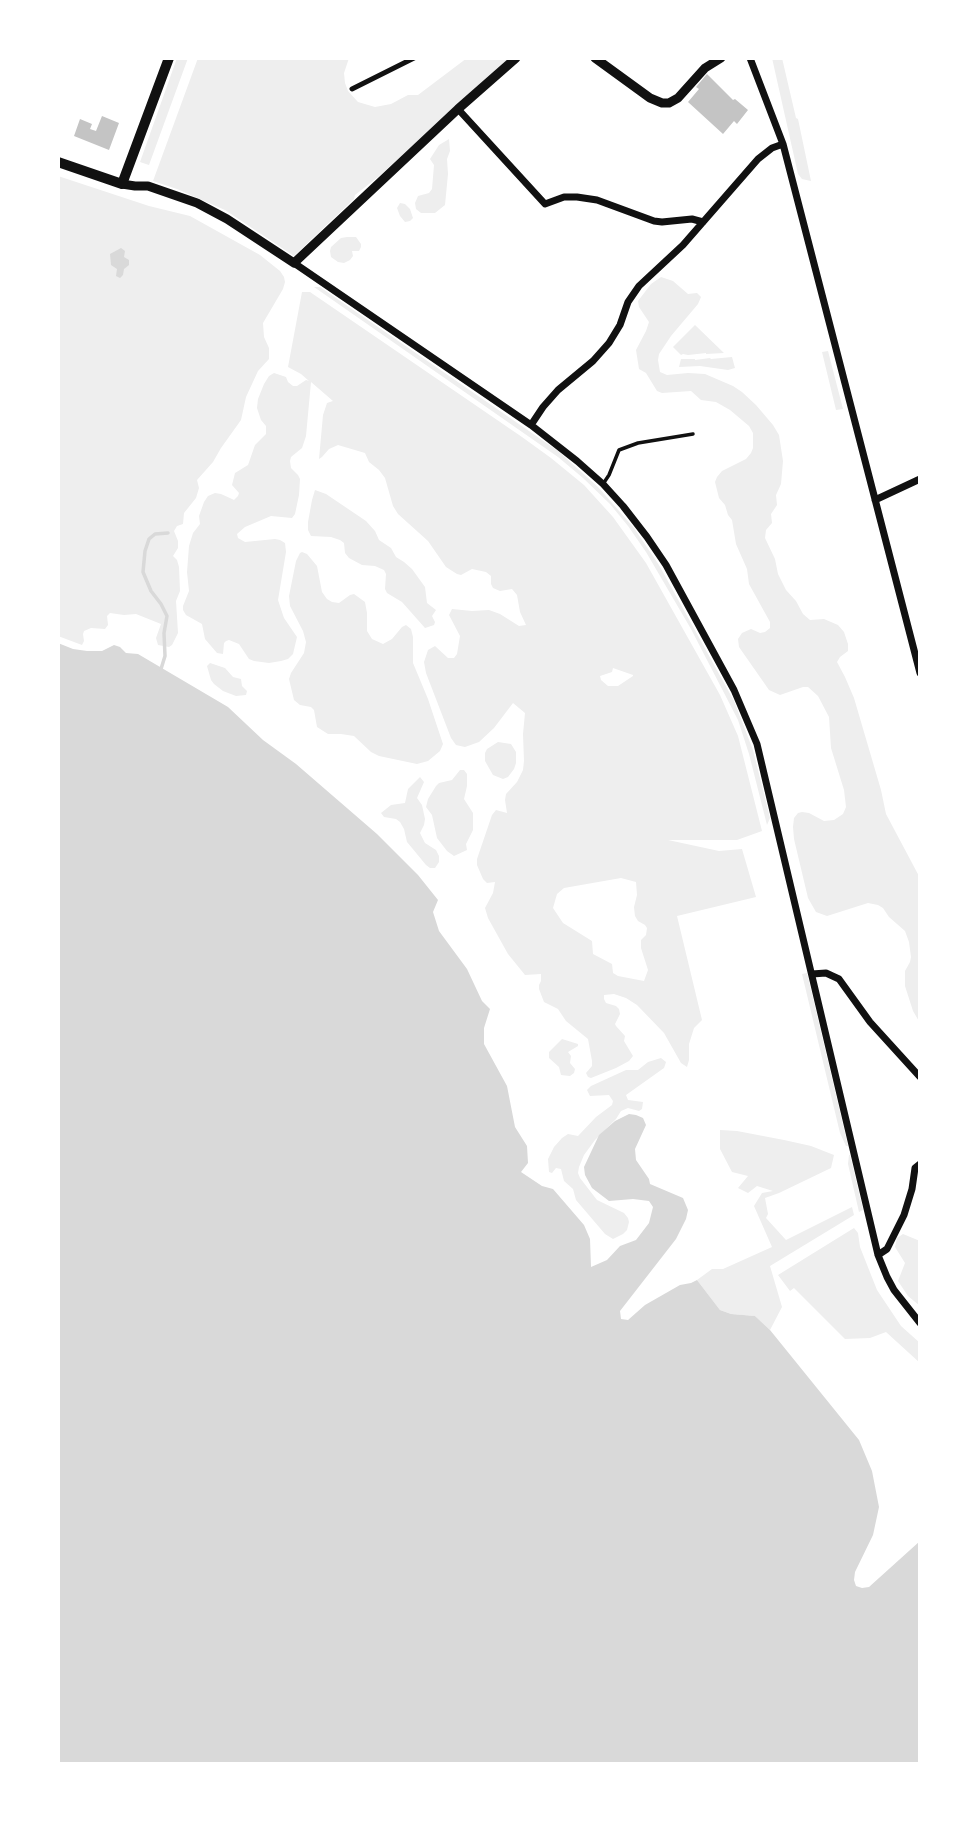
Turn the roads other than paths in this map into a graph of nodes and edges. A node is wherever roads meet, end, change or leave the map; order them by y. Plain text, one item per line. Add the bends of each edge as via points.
1 (169, 58) edge
2 (414, 58) edge
3 (516, 58) edge
4 (595, 58) edge
5 (721, 58) edge
6 (750, 58) edge
7 (352, 89) dead end
8 (458, 109) junction
9 (783, 144) junction
10 (58, 162) edge
11 (122, 184) junction
12 (703, 222) junction
13 (294, 263) junction
14 (531, 425) junction
15 (692, 434) dead end
16 (920, 479) edge
17 (603, 484) junction
18 (875, 500) junction
19 (920, 673) edge
20 (812, 974) junction
21 (920, 1077) edge
22 (920, 1164) edge
23 (878, 1255) junction
24 (920, 1323) edge

1 - 11 main road
2 - 7 street
3 - 8 street
4 - 5 street via 662,103 675,100
6 - 9 street
8 - 12 street via 545,204 583,197 654,221
8 - 13 street
9 - 12 street via 758,159
9 - 18 street
10 - 11 main road
11 - 13 street via 148,186 197,203
12 - 14 street via 634,292 610,343 552,396
13 - 14 street
14 - 17 street
15 - 17 lane via 619,450
16 - 18 street
17 - 20 street via 656,549 745,712
18 - 19 street
20 - 21 street via 826,973 839,979 870,1022
20 - 23 street
22 - 23 street via 915,1168 904,1215 887,1249
23 - 24 street via 890,1283

